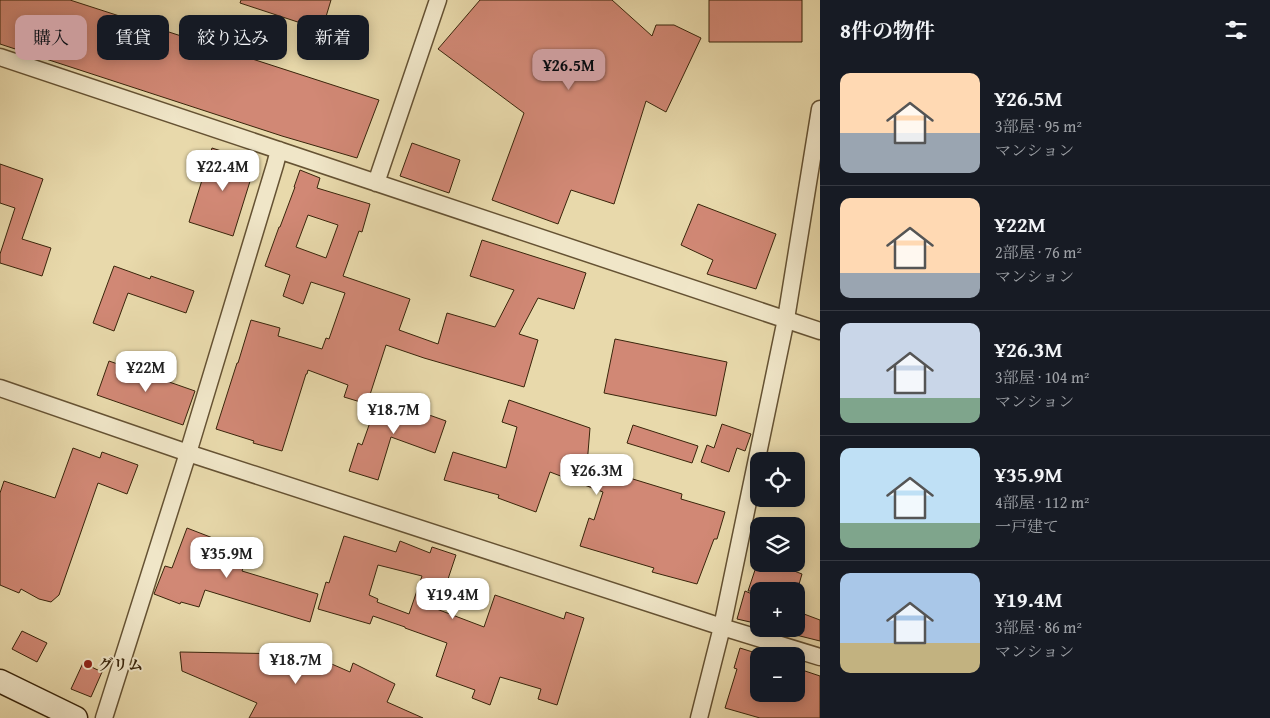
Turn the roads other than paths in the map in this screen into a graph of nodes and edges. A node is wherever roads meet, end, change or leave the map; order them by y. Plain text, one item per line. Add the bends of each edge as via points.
1 (438, 0) edge
2 (0, 57) edge
3 (820, 109) edge
4 (279, 150) junction
5 (376, 182) junction
6 (786, 319) junction
7 (820, 331) edge
8 (0, 388) edge
9 (188, 453) junction
10 (722, 627) junction
11 (820, 657) edge
12 (0, 681) edge
13 (76, 718) edge
14 (104, 718) edge
15 (699, 718) edge

1 - 5 street
2 - 4 street
3 - 6 street
4 - 5 street
4 - 9 street
5 - 6 street
6 - 7 street
6 - 10 street
8 - 9 street
9 - 10 street
9 - 14 street
10 - 11 street
10 - 15 street
12 - 13 main road

